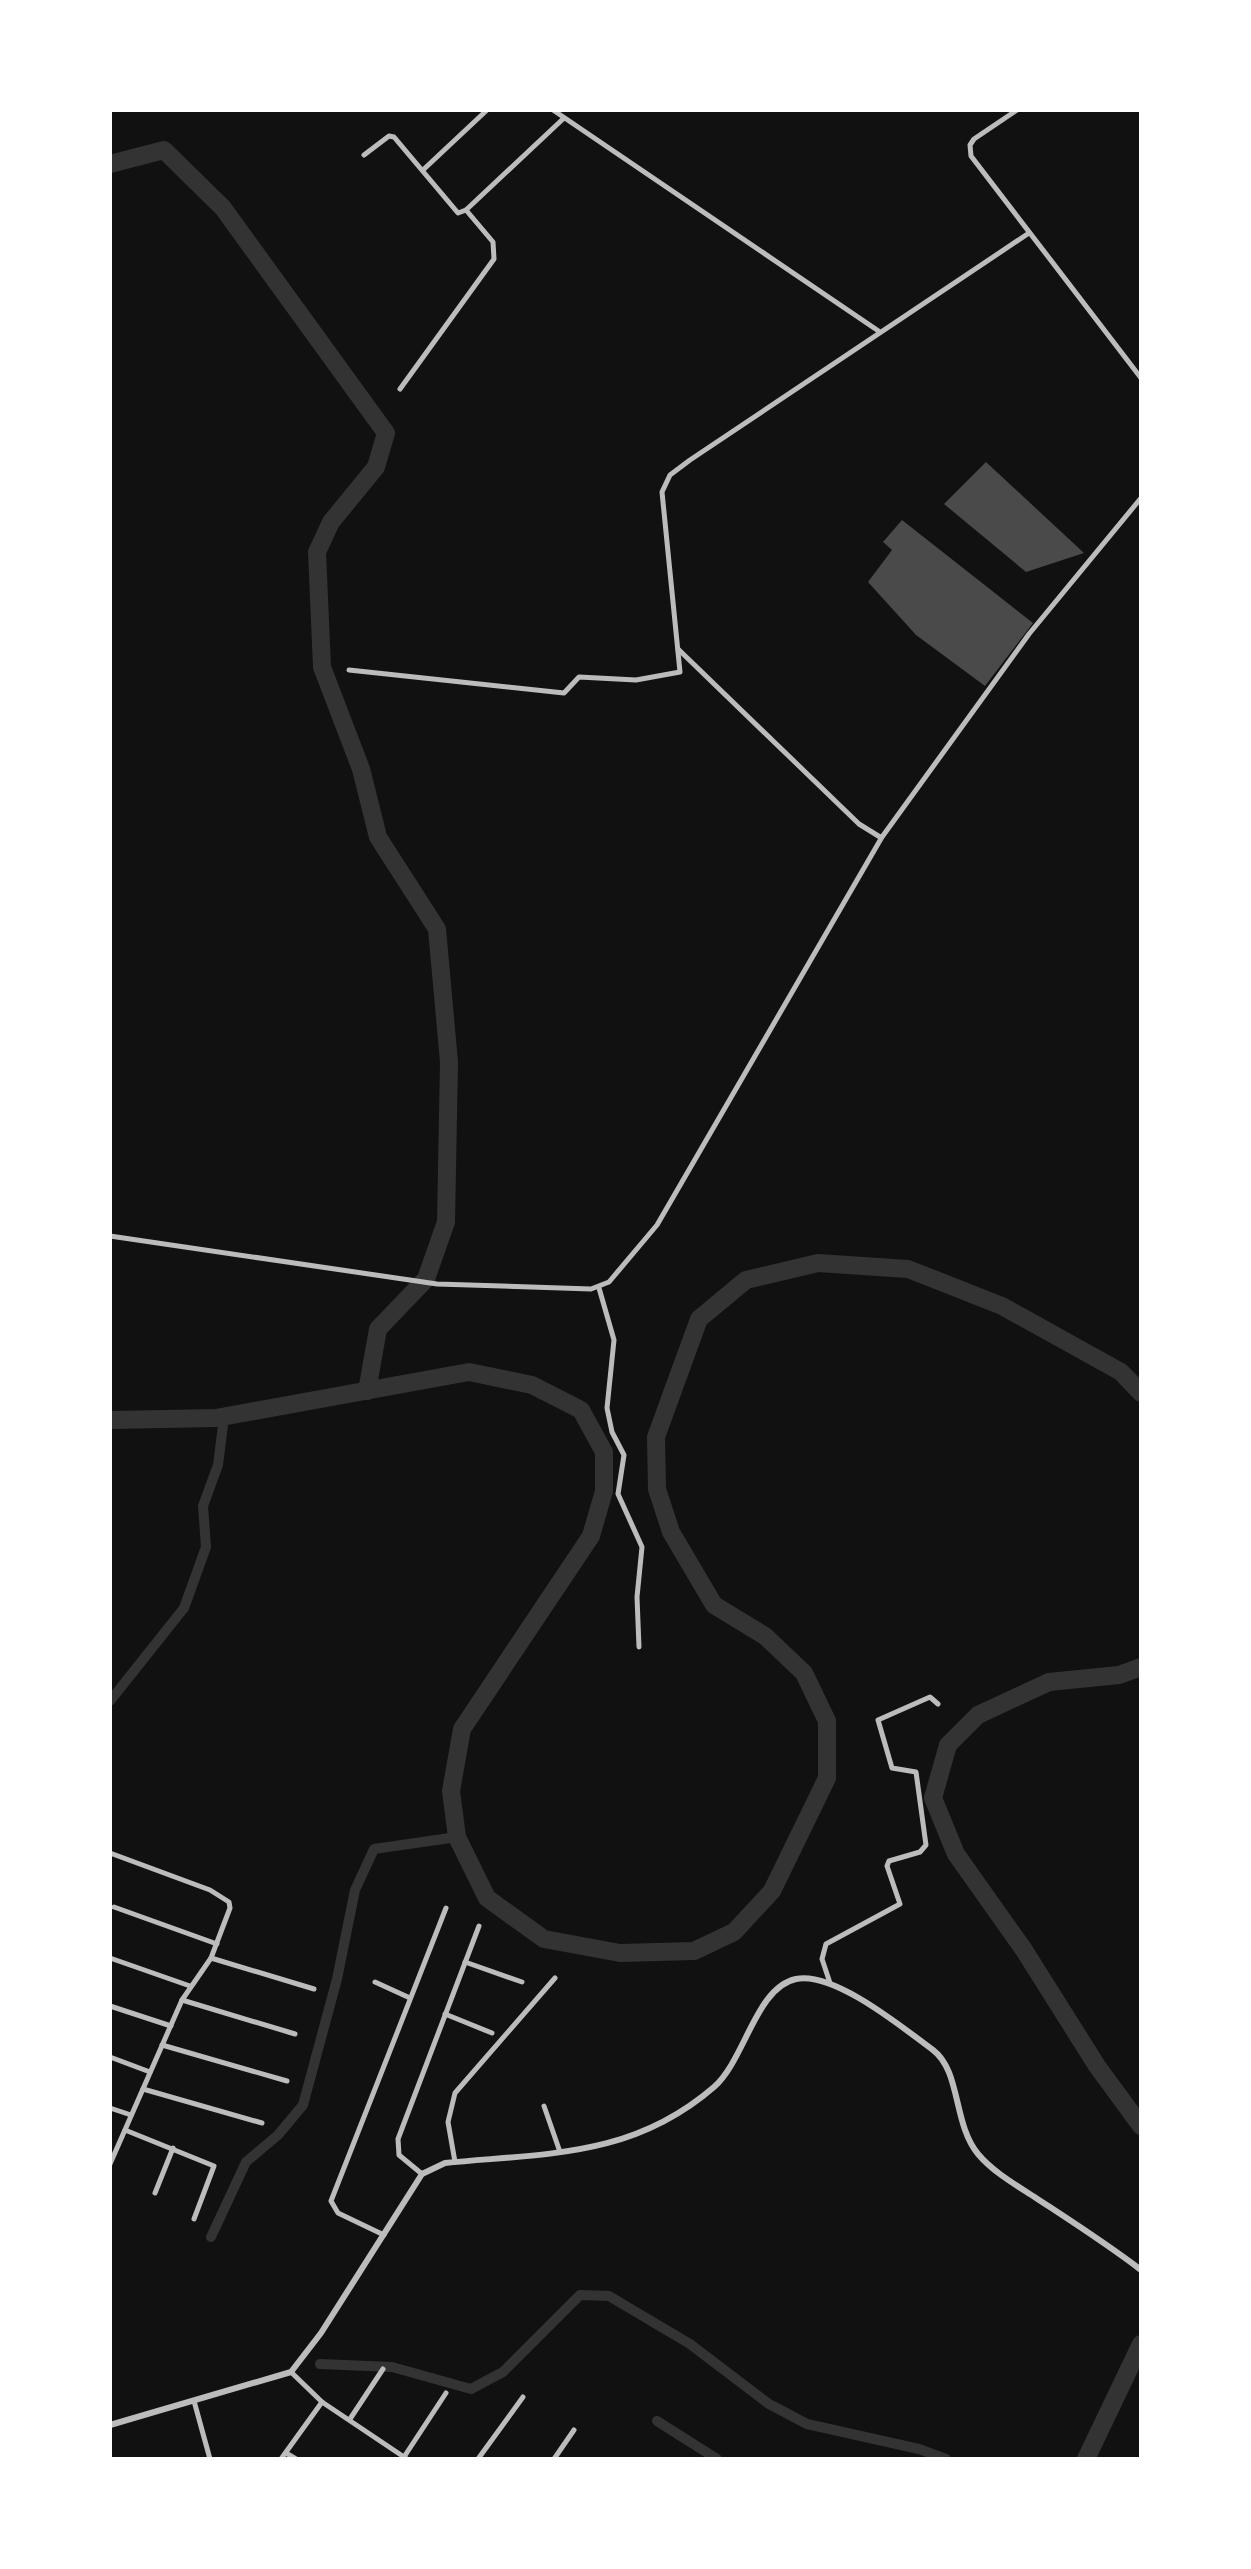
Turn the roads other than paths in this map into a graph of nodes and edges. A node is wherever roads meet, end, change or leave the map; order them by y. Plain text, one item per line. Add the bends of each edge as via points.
1 (487, 110) edge
2 (553, 110) edge
3 (1017, 110) edge
4 (564, 118) junction
5 (364, 155) dead end
6 (423, 170) junction
7 (466, 210) junction
8 (1029, 233) junction
9 (880, 332) junction
10 (1141, 378) edge
11 (400, 389) dead end
12 (1141, 498) edge
13 (678, 648) junction
14 (349, 670) dead end
15 (882, 837) junction
16 (110, 1236) edge
17 (599, 1288) junction
18 (639, 1647) dead end
19 (938, 1704) dead end
20 (110, 1853) edge
21 (114, 1907) dead end
22 (446, 1908) dead end
23 (479, 1926) dead end
24 (217, 1944) junction
25 (110, 1958) edge
26 (211, 1958) junction
27 (465, 1962) junction
28 (555, 1978) dead end
29 (375, 1982) dead end
30 (522, 1982) dead end
31 (830, 1983) junction
32 (190, 1986) junction
33 (314, 1989) dead end
34 (410, 1998) junction
35 (182, 2000) junction
36 (110, 2006) edge
37 (445, 2014) junction
38 (171, 2026) junction
39 (492, 2033) dead end
40 (295, 2034) dead end
41 (162, 2045) junction
42 (110, 2057) edge
43 (150, 2072) junction
44 (287, 2081) dead end
45 (143, 2089) junction
46 (544, 2106) dead end
47 (110, 2108) edge
48 (131, 2115) junction
49 (262, 2123) dead end
50 (125, 2130) junction
51 (173, 2148) junction
52 (560, 2152) junction
53 (111, 2161) edge
54 (455, 2162) junction
55 (422, 2174) junction
56 (155, 2193) dead end
57 (194, 2219) dead end
58 (384, 2235) junction
59 (1141, 2270) edge
60 (383, 2369) dead end
61 (291, 2372) junction
62 (446, 2393) dead end
63 (523, 2397) dead end
64 (194, 2401) junction
65 (322, 2402) junction
66 (350, 2419) junction
67 (110, 2425) edge
68 (574, 2430) dead end
69 (286, 2453) junction
70 (406, 2458) edge
71 (210, 2459) edge
72 (281, 2459) edge
73 (296, 2459) edge
74 (478, 2459) edge
75 (554, 2459) edge

1 - 6 street
2 - 4 street
3 - 8 street via 974,139 969,150
4 - 7 street
4 - 9 street
5 - 6 street via 389,136
6 - 7 street via 458,213
7 - 11 street via 493,242 494,259
8 - 9 street
8 - 10 street
9 - 13 street via 666,480 662,492
12 - 15 street via 1029,634
13 - 14 street via 680,672 636,680 579,677 564,693
13 - 15 street via 859,824
15 - 17 street via 657,1225
16 - 17 street via 437,1284
17 - 18 street via 614,1340 607,1408 624,1455 618,1494 642,1547
19 - 31 street via 930,1697 878,1720 892,1768 916,1772 926,1845 920,1852 889,1861 900,1904 826,1944 822,1959
20 - 24 street via 222,1896 230,1908
21 - 24 street
22 - 34 street
23 - 27 street
24 - 26 street
25 - 32 street
26 - 32 street
26 - 33 street
27 - 30 street
27 - 37 street
28 - 54 street via 455,2093 448,2122
29 - 34 street
31 - 52 street via 812,1978 783,1984 766,1999 727,2073 658,2124 599,2148
31 - 59 street via 945,2062 959,2121 979,2156
32 - 35 street
34 - 58 street via 331,2201 338,2213
35 - 38 street
35 - 40 street
36 - 38 street
37 - 39 street
37 - 55 street via 396,2149
38 - 41 street
41 - 43 street
41 - 44 street
42 - 43 street
43 - 45 street
45 - 48 street
45 - 49 street
46 - 52 street
47 - 48 street
48 - 50 street
50 - 51 street
50 - 53 street
51 - 56 street
51 - 57 street via 214,2166
52 - 54 street
54 - 55 street via 435,2165
55 - 58 street
58 - 61 street
60 - 66 street
61 - 64 street
61 - 65 street
62 - 70 street
63 - 74 street
64 - 67 street
64 - 71 street
65 - 66 street
65 - 69 street
66 - 70 street
68 - 75 street
69 - 72 street
69 - 73 street

